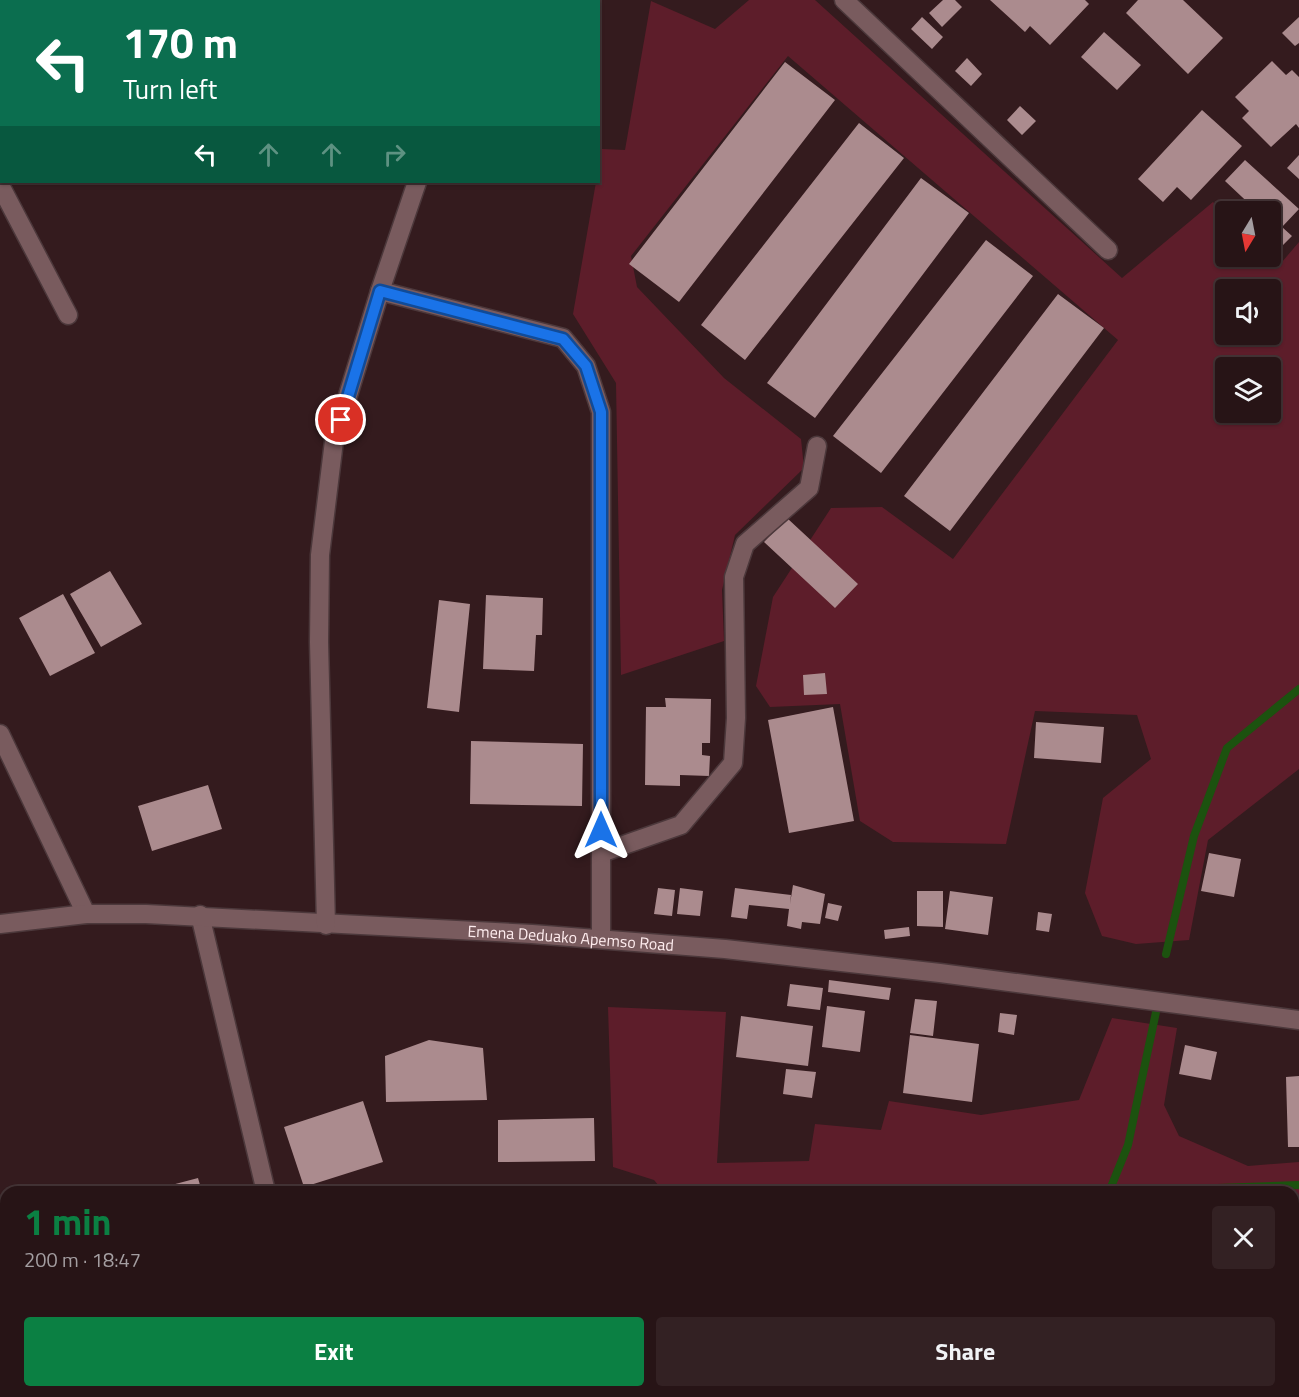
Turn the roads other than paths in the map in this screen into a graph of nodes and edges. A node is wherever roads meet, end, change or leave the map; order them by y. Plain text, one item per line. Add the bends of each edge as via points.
1 (844, 0) edge
2 (417, 183) edge
3 (0, 185) edge
4 (1108, 250) dead end
5 (380, 291) junction
6 (68, 315) dead end
7 (817, 446) dead end
8 (0, 734) edge
9 (601, 853) junction
10 (86, 914) junction
11 (200, 915) junction
12 (0, 924) edge
13 (326, 925) junction
14 (601, 939) junction
15 (1299, 1020) edge
16 (265, 1186) edge

1 - 4 street
2 - 5 street
3 - 6 street
5 - 9 street via 563,339 586,366 601,412
5 - 13 street via 334,441 320,555
7 - 9 street via 808,488 745,544 734,577 733,763 681,825
8 - 10 street
9 - 14 street
10 - 11 street, Emena Deduako Apemso Road
10 - 12 street, Emena Deduako Apemso Road
11 - 13 street, Emena Deduako Apemso Road
11 - 16 street
13 - 14 street, Emena Deduako Apemso Road
14 - 15 street, Emena Deduako Apemso Road via 725,949

